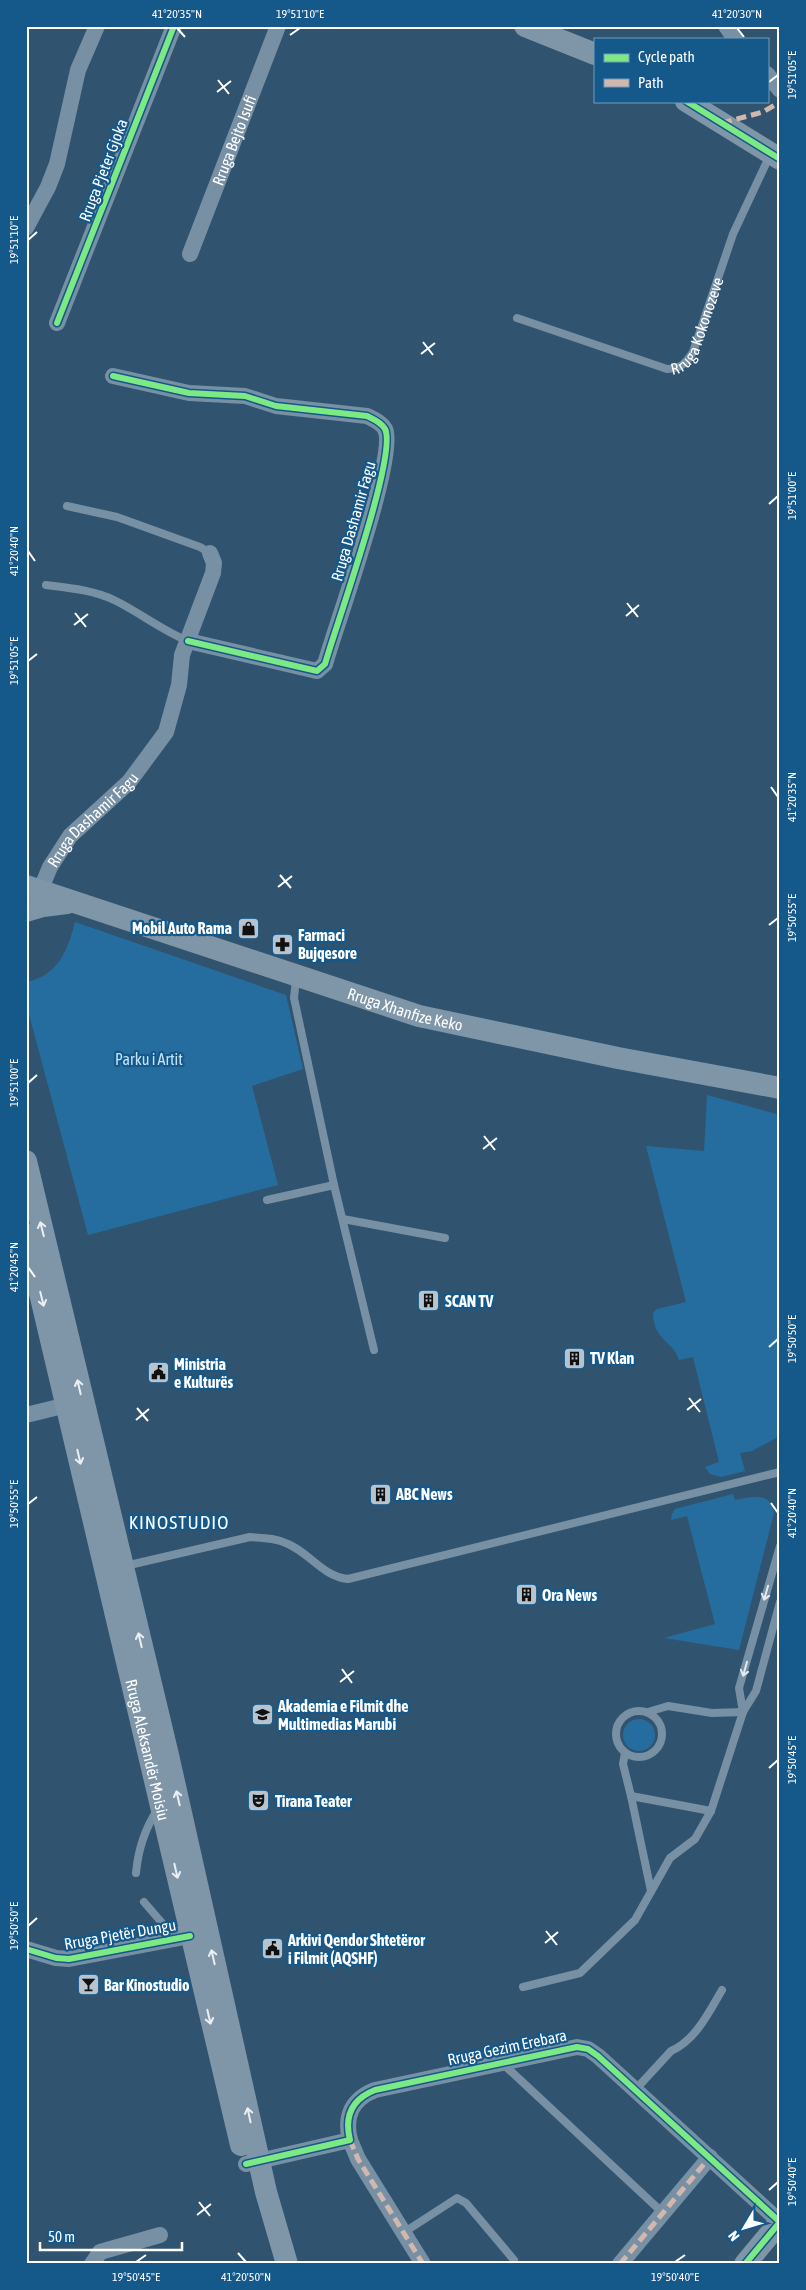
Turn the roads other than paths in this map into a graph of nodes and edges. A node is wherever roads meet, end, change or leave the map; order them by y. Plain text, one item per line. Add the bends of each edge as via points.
1 (97, 26) edge
2 (174, 26) edge
3 (278, 26) edge
4 (525, 26) edge
5 (726, 26) edge
6 (734, 38) edge
7 (594, 54) edge
8 (768, 74) edge
9 (768, 74) edge
10 (780, 81) edge
11 (780, 90) edge
12 (688, 102) edge
13 (775, 156) edge
14 (26, 228) edge
15 (190, 254) dead end
16 (516, 318) dead end
17 (57, 323) dead end
18 (113, 376) dead end
19 (67, 506) dead end
20 (210, 554) joint
21 (46, 585) dead end
22 (188, 640) junction
23 (31, 890) edge
24 (76, 903) junction
25 (26, 911) edge
26 (297, 974) junction
27 (780, 1088) edge
28 (26, 1162) edge
29 (334, 1185) junction
30 (267, 1200) dead end
31 (342, 1219) junction
32 (26, 1234) edge
33 (445, 1238) dead end
34 (374, 1350) dead end
35 (67, 1405) junction
36 (26, 1415) edge
37 (780, 1472) edge
38 (780, 1546) edge
39 (114, 1569) junction
40 (780, 1602) edge
41 (755, 1631) junction
42 (771, 1635) junction
43 (648, 1712) junction
44 (743, 1712) junction
45 (625, 1753) junction
46 (631, 1796) junction
47 (161, 1806) junction
48 (710, 1811) junction
49 (136, 1873) dead end
50 (650, 1891) junction
51 (144, 1902) dead end
52 (190, 1936) junction
53 (26, 1949) edge
54 (523, 1988) dead end
55 (722, 1990) dead end
56 (500, 2062) junction
57 (636, 2089) junction
58 (350, 2140) junction
59 (710, 2157) junction
60 (253, 2163) junction
61 (663, 2213) junction
62 (780, 2222) edge
63 (403, 2233) junction
64 (160, 2235) dead end
65 (514, 2260) dead end
66 (92, 2264) edge
67 (274, 2264) edge
68 (287, 2264) edge
69 (422, 2264) edge
70 (620, 2264) edge
71 (745, 2264) edge

1 - 14 street via 78,70 57,164
2 - 17 street, Rruga Pjeter Gjoka
3 - 15 street, Rruga Bejto Isufi
4 - 7 main road
5 - 6 street
8 - 10 lane
9 - 11 street
12 - 13 main road, Rruga Kokonozeve
13 - 16 lane, Rruga Kokonozeve via 733,234 692,352 686,363 677,369 667,369
18 - 22 street, Rruga Dashamir Fagu via 189,393 245,396 276,406 367,416 386,430 387,448 371,518 325,664 317,671
19 - 20 lane via 118,518 200,547
20 - 22 street, Rruga Dashamir Fagu via 214,563 212,573
21 - 22 lane via 93,592 113,599
22 - 23 street, Rruga Dashamir Fagu via 166,732 128,782 70,836
23 - 24 main road, Rruga Xhanfize Keko
24 - 25 main road
24 - 26 main road, Rruga Xhanfize Keko
26 - 27 main road, Rruga Xhanfize Keko via 419,1016
26 - 29 lane via 294,998
39 -> 28 main road, Rruga Aleksandër Moisiu via 115,1537
29 - 30 lane
29 - 31 lane
31 - 33 lane
31 - 34 lane
32 -> 35 main road, Rruga Aleksandër Moisiu
35 - 36 street
35 -> 39 main road, Rruga Aleksandër Moisiu
37 - 39 lane via 348,1579 336,1578 324,1571 289,1544 271,1538 250,1537
38 -> 41 lane
39 - 47 main road, Rruga Aleksandër Moisiu
60 -> 39 main road, Rruga Aleksandër Moisiu via 168,1754
40 - 42 lane
41 - 42 lane
41 -> 44 lane via 739,1688
42 - 44 lane via 756,1691
43 - 44 lane via 668,1706 712,1713
43 - 45 lane via 629,1712 616,1726 615,1736
43 - 45 lane via 661,1724 663,1733 657,1750 641,1758
44 - 48 lane
45 - 46 lane via 623,1764
46 - 48 lane
46 - 50 lane
47 - 49 lane via 142,1841
47 -> 52 main road, Rruga Aleksandër Moisiu
48 - 50 lane via 695,1838 670,1858
50 - 54 lane via 635,1920 580,1973
51 - 52 lane via 163,1924
52 - 53 street, Rruga Pjetër Dungu via 69,1960
52 -> 60 main road, Rruga Aleksandër Moisiu
55 - 57 lane via 693,2036 672,2051
56 - 57 street, Rruga Gezim Erebara via 577,2047 588,2049
56 - 58 street, Rruga Gezim Erebara via 364,2094 356,2101 347,2119
56 - 61 lane
57 - 59 street, Rruga Gezim Erebara
58 - 60 street
58 - 63 street
59 - 61 street
59 - 62 street, Rruga Gezim Erebara
60 - 67 main road, Rruga Aleksandër Moisiu
60 - 68 main road, Rruga Aleksandër Moisiu
61 - 70 street
62 - 71 main road
63 - 65 lane via 457,2198 466,2203
63 - 69 street
64 - 66 street via 100,2252

